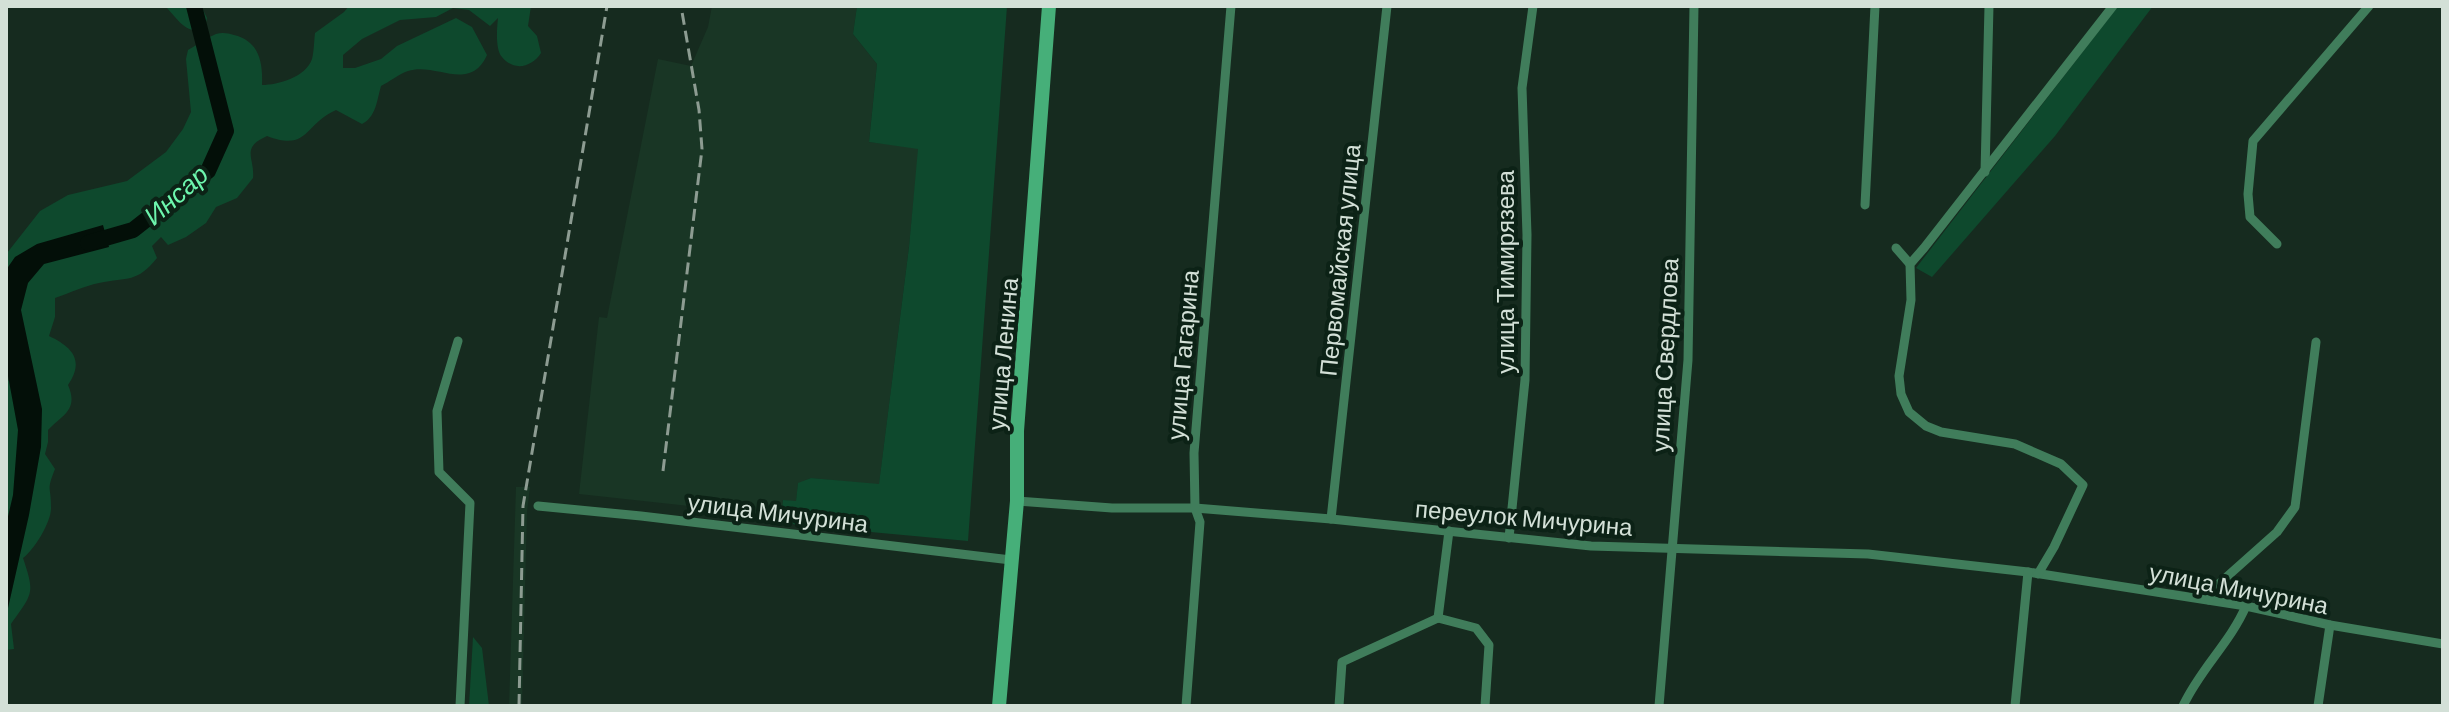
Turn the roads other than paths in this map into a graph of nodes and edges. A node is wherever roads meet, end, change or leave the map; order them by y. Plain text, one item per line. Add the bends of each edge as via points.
1 (1049, 6) edge
2 (1231, 6) edge
3 (1387, 6) edge
4 (1533, 6) edge
5 (1694, 6) edge
6 (1875, 6) edge
7 (1989, 6) edge
8 (2369, 6) edge
9 (2111, 7) edge
10 (1985, 172) junction
11 (1865, 205) dead end
12 (2277, 244) dead end
13 (1896, 248) dead end
14 (1910, 264) junction
15 (458, 341) dead end
16 (2316, 342) dead end
17 (1017, 501) junction
18 (538, 506) dead end
19 (1195, 508) junction
20 (1331, 519) junction
21 (1449, 531) junction
22 (1509, 538) junction
23 (1671, 549) junction
24 (1011, 560) junction
25 (2033, 573) junction
26 (2209, 600) junction
27 (2246, 606) junction
28 (1438, 618) junction
29 (2330, 625) junction
30 (2443, 644) edge
31 (460, 706) edge
32 (999, 706) edge
33 (1186, 706) edge
34 (1339, 706) edge
35 (1485, 706) edge
36 (1659, 706) edge
37 (2015, 706) edge
38 (2183, 706) edge
39 (2318, 706) edge

1 - 17 main road, улица Ленина via 1017,431
2 - 19 street, улица Гагарина via 1194,453
3 - 20 street, Первомайская улица
4 - 22 street, улица Тимирязева via 1522,88 1525,380
5 - 23 street, улица Свердлова via 1688,360
6 - 11 street
7 - 10 street
8 - 12 street via 2253,141 2250,217
9 - 10 street
10 - 14 street
13 - 14 street
14 - 25 street via 1911,300 1899,376 1909,412 1941,432 2015,444 2061,464 2083,485 2054,547
15 - 31 street via 437,411 439,472 470,503
16 - 26 street via 2295,507 2277,532 2213,589
17 - 19 street, переулок Мичурина
17 - 24 main road, улица Ленина
18 - 24 street, улица Мичурина
19 - 20 street, переулок Мичурина
19 - 33 street, улица Гагарина via 1200,522
20 - 21 street, переулок Мичурина
21 - 22 street, переулок Мичурина
21 - 28 street
22 - 23 street, переулок Мичурина
23 - 25 street, переулок Мичурина via 1868,554
23 - 36 street, улица Свердлова
24 - 32 main road, улица Ленина
25 - 26 street, улица Мичурина
25 - 37 street
26 - 27 street, улица Мичурина
27 - 29 street, улица Мичурина
27 - 38 street
28 - 34 street via 1342,662
28 - 35 street via 1476,628 1489,645
29 - 30 street, улица Мичурина
29 - 39 street

